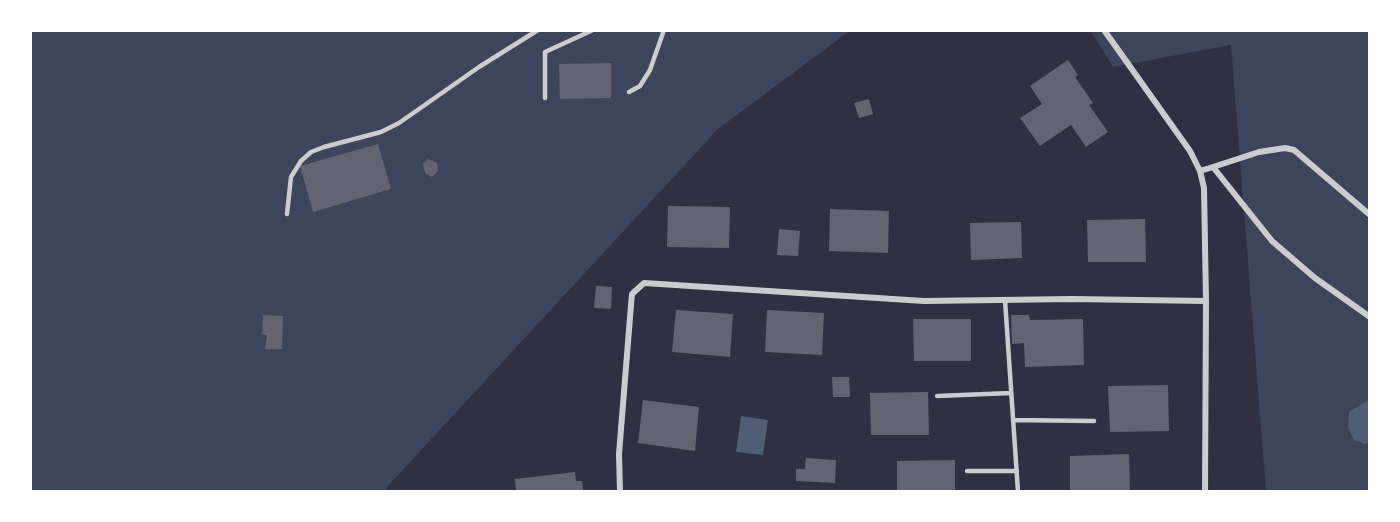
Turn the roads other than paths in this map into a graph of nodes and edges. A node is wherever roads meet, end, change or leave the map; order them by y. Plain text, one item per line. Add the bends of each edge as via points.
1 (538, 30) edge
2 (593, 30) edge
3 (664, 30) edge
4 (1104, 30) edge
5 (629, 92) dead end
6 (545, 98) dead end
7 (1213, 167) junction
8 (1200, 171) junction
9 (287, 214) dead end
10 (1370, 215) edge
11 (1005, 300) junction
12 (1206, 302) junction
13 (1370, 316) edge
14 (1011, 393) junction
15 (937, 396) dead end
16 (1013, 420) junction
17 (1094, 421) dead end
18 (967, 471) dead end
19 (1017, 471) junction
20 (620, 492) edge
21 (1018, 492) edge
22 (1205, 492) edge

1 - 9 lane via 399,123 311,152 291,177
2 - 6 lane via 545,52
3 - 5 lane via 650,69 640,86
4 - 8 street
7 - 8 street
7 - 10 street via 1285,147 1294,150
7 - 13 street via 1272,241 1315,278
8 - 12 street via 1204,188
11 - 12 street
11 - 14 lane
11 - 20 street via 924,301 644,283 632,294 619,454
12 - 22 street
14 - 15 lane
14 - 16 lane
16 - 17 lane
16 - 19 lane
18 - 19 lane
19 - 21 lane

